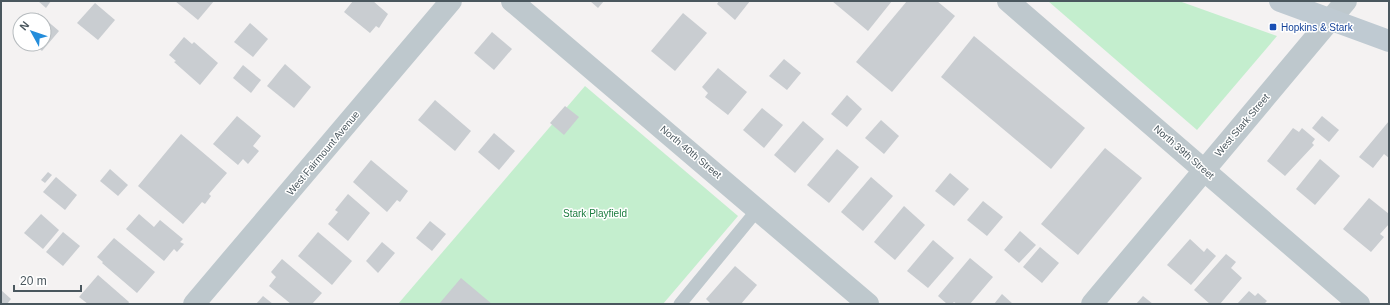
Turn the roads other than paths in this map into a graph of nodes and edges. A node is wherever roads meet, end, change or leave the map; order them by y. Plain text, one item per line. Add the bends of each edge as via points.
1 (452, 1) edge
2 (512, 1) edge
3 (1008, 1) edge
4 (1280, 1) edge
5 (1346, 1) edge
6 (1331, 19) junction
7 (1389, 41) edge
8 (1204, 170) junction
9 (758, 209) junction
10 (1100, 301) edge
11 (194, 304) edge
12 (680, 304) edge
13 (868, 304) edge
14 (1359, 304) edge

1 - 11 street, West Fairmount Avenue
2 - 9 street, North 40th Street
3 - 8 street, North 39th Street
4 - 6 main road
5 - 6 street, West Stark Street
6 - 7 main road
6 - 8 street, West Stark Street
8 - 10 street, West Stark Street
8 - 14 street, North 39th Street
9 - 12 lane
9 - 13 street, North 40th Street

